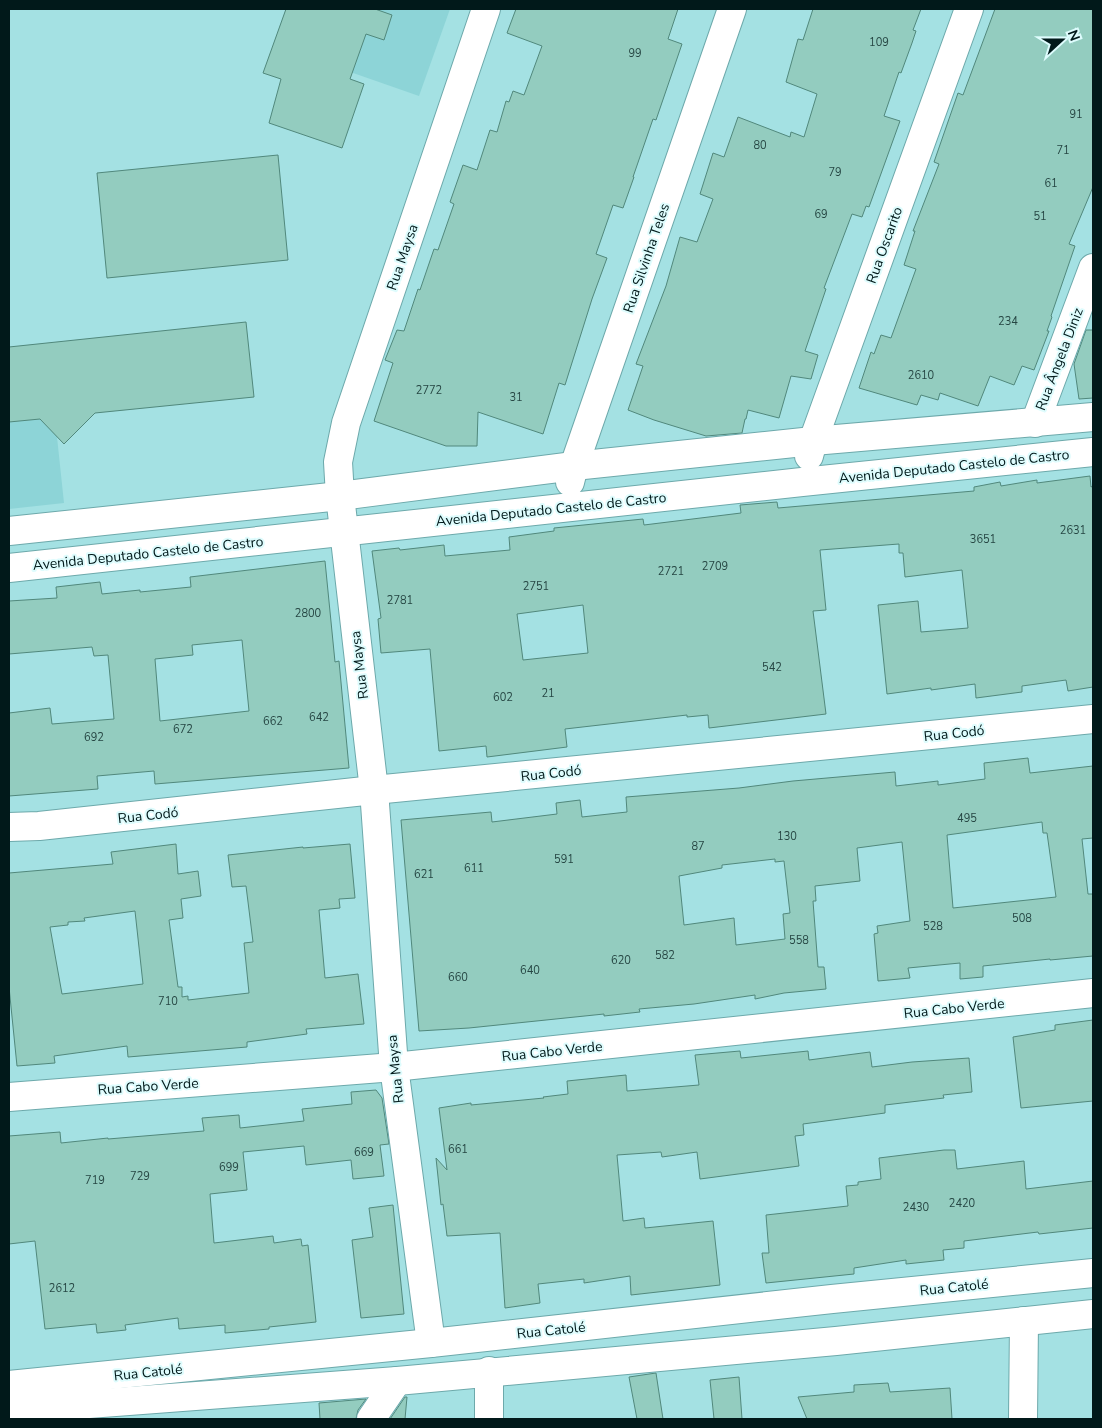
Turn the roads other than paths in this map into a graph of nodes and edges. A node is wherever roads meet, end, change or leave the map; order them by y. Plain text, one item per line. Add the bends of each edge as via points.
1 (486, 9) edge
2 (732, 9) edge
3 (968, 9) edge
4 (1093, 268) edge
5 (1093, 416) edge
6 (1035, 422) junction
7 (814, 441) junction
8 (1093, 452) edge
9 (574, 466) junction
10 (802, 482) junction
11 (340, 496) junction
12 (564, 508) junction
13 (156, 515) junction
14 (9, 531) edge
15 (344, 531) junction
16 (161, 551) junction
17 (9, 568) edge
18 (1093, 719) edge
19 (374, 790) junction
20 (9, 827) edge
21 (1093, 993) edge
22 (394, 1067) junction
23 (9, 1097) edge
24 (1093, 1273) edge
25 (832, 1299) junction
26 (1093, 1314) edge
27 (1024, 1321) junction
28 (836, 1341) junction
29 (432, 1343) junction
30 (489, 1372) junction
31 (397, 1380) junction
32 (9, 1385) edge
33 (9, 1410) edge
34 (371, 1419) edge
35 (489, 1419) edge
36 (1023, 1419) edge

1 - 11 street, Rua Maysa via 346,423 338,462
2 - 9 street, Rua Silvinha Teles
3 - 7 street, Rua Oscarito
4 - 6 street, Rua Ângela Diniz
5 - 6 street
6 - 7 street
7 - 9 street
7 - 10 street, Rua Oscarito
8 - 10 street, Avenida Deputado Castelo de Castro
9 - 11 street
9 - 12 street, Rua Silvinha Teles
10 - 12 street, Avenida Deputado Castelo de Castro
11 - 13 street
11 - 15 street, Rua Maysa
12 - 15 street, Avenida Deputado Castelo de Castro
13 - 14 street
13 - 16 street
15 - 16 street, Avenida Deputado Castelo de Castro
15 - 19 street, Rua Maysa
16 - 17 street, Avenida Deputado Castelo de Castro
18 - 19 street, Rua Codó
19 - 20 street, Rua Codó
19 - 22 street, Rua Maysa
21 - 22 street, Rua Cabo Verde
22 - 23 street, Rua Cabo Verde
22 - 29 street, Rua Maysa
24 - 25 street, Rua Catolé
25 - 28 street
25 - 29 street, Rua Catolé
26 - 27 street, Rua Catolé
27 - 28 street, Rua Catolé
27 - 36 street
28 - 30 street, Rua Catolé
29 - 32 street, Rua Catolé
30 - 31 street, Rua Catolé
30 - 35 street
31 - 33 street, Rua Catolé
31 - 34 street

